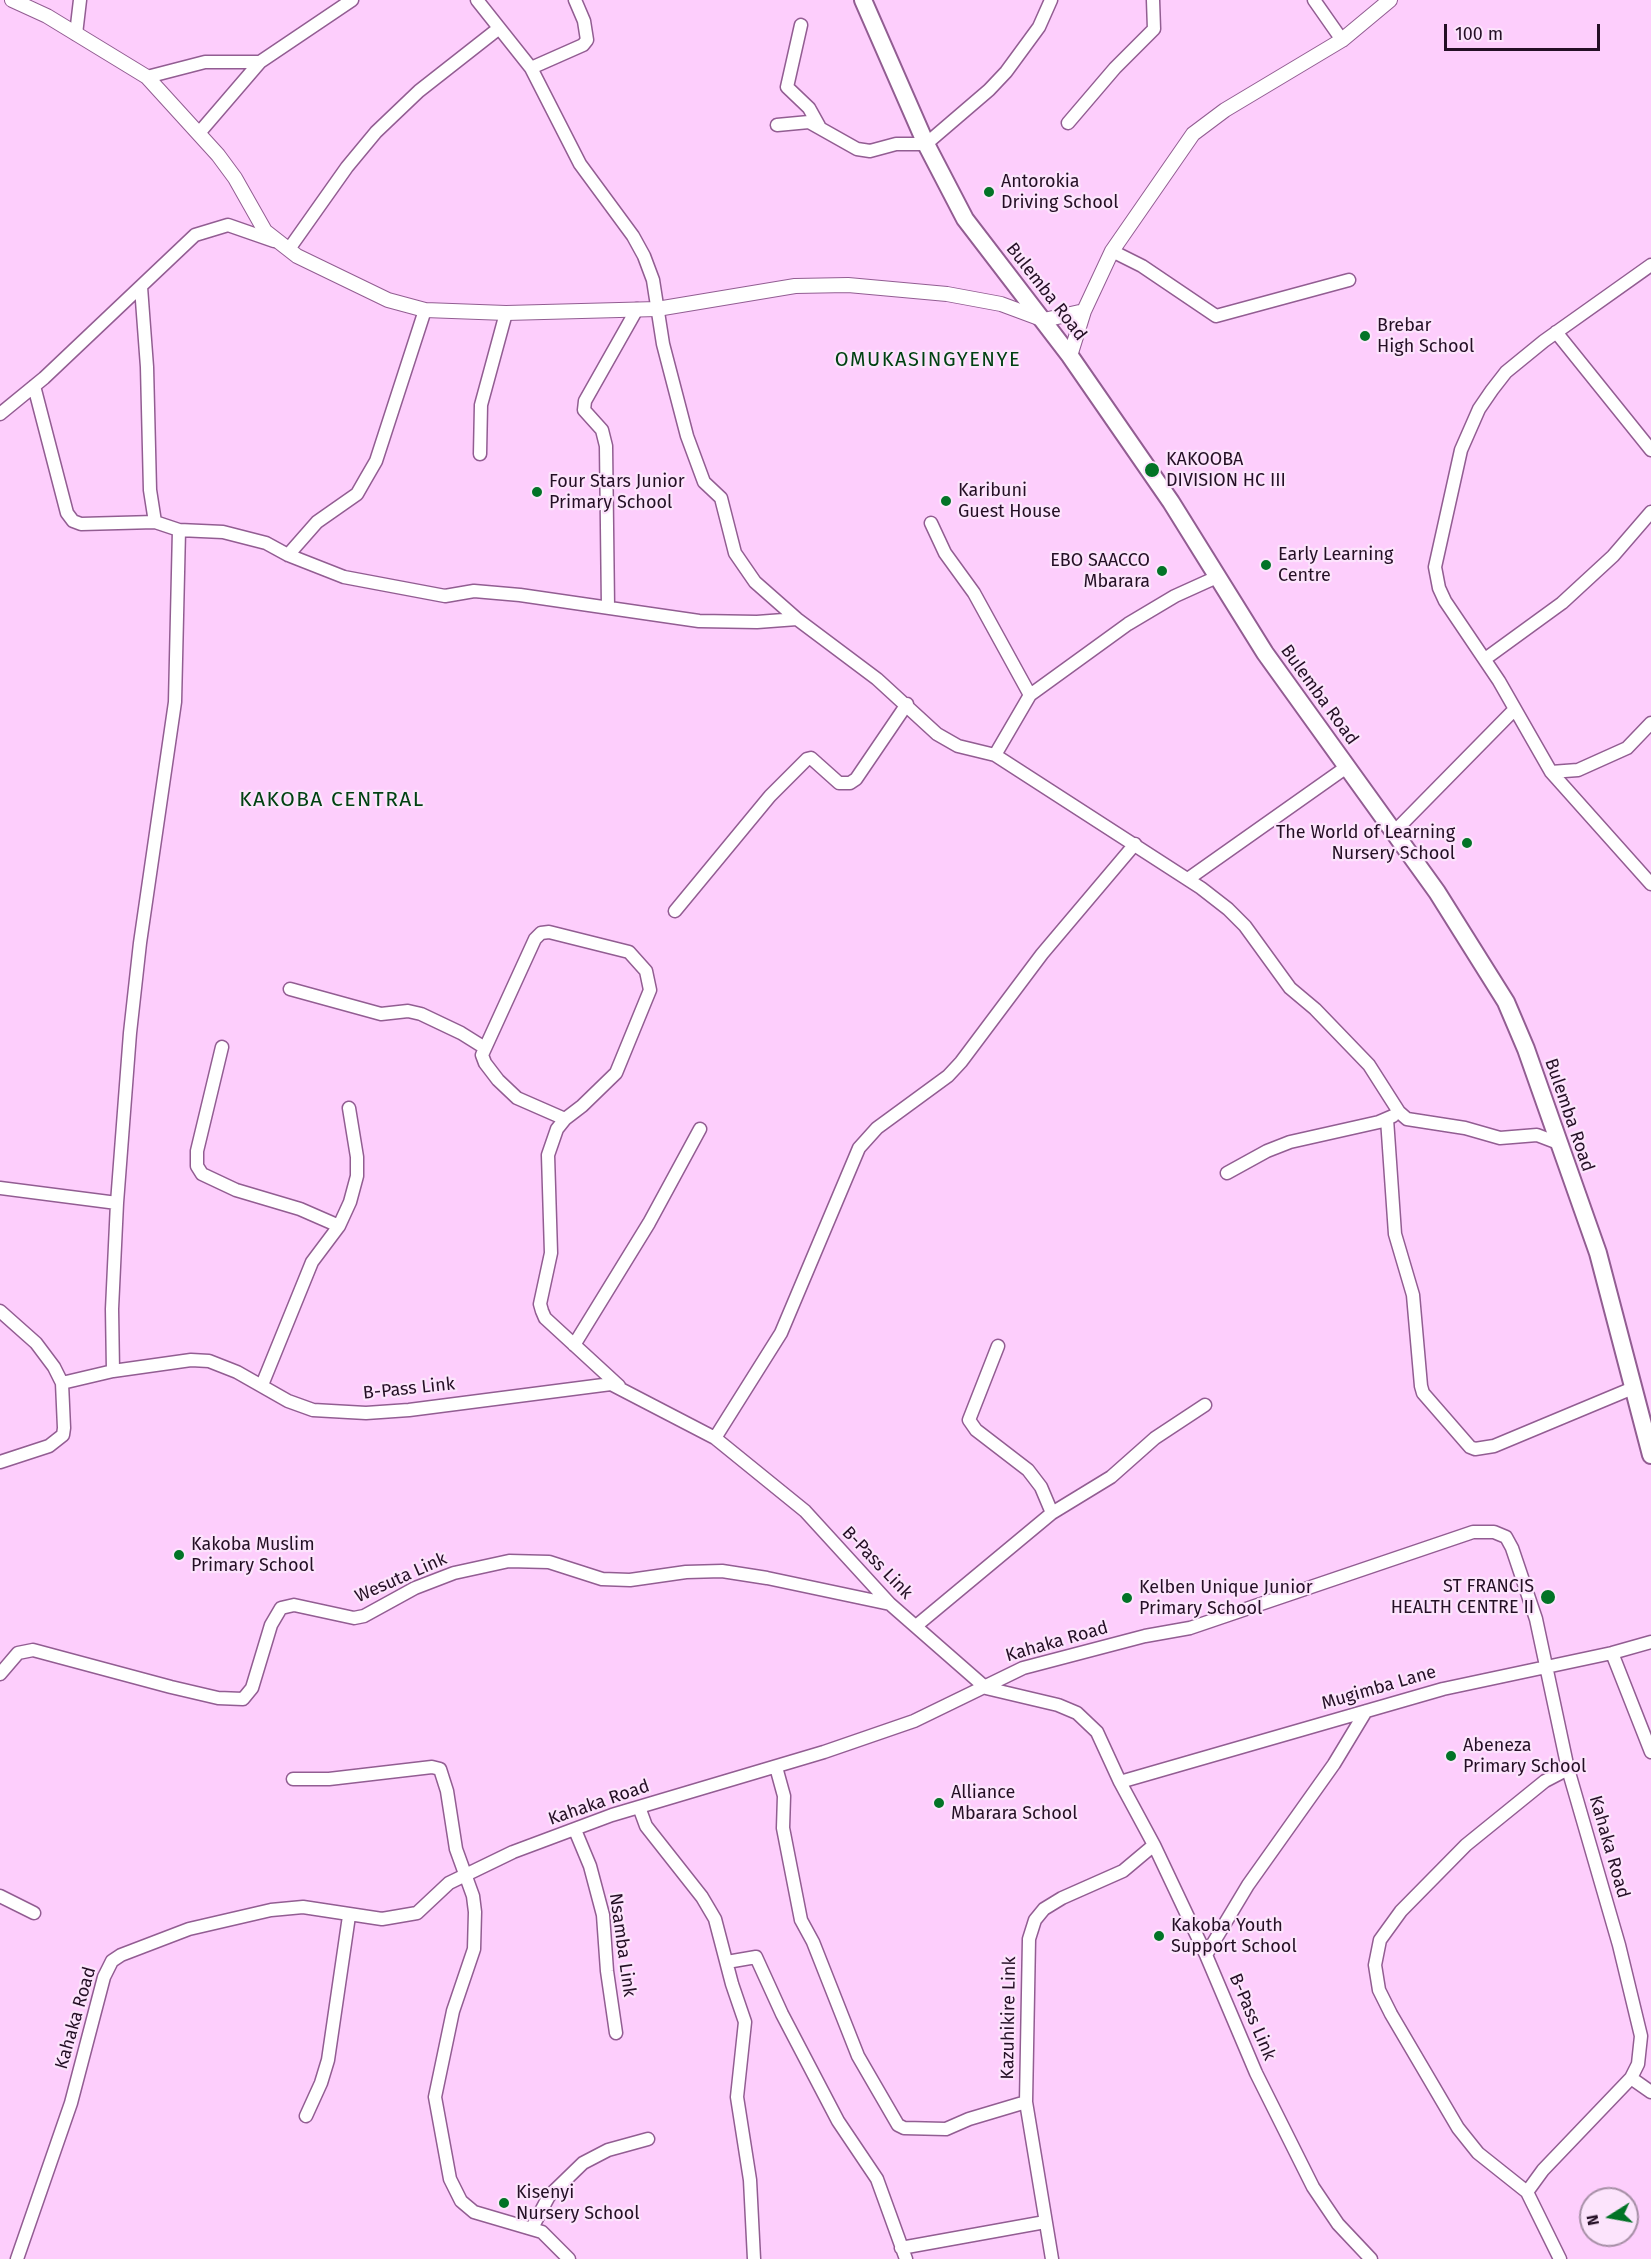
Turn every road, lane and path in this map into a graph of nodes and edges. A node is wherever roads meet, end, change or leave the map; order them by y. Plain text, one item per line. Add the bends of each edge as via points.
1 (12, 0) edge
2 (80, 0) edge
3 (352, 0) edge
4 (477, 0) edge
5 (575, 0) edge
6 (863, 0) edge
7 (1051, 0) edge
8 (1153, 0) edge
9 (1314, 0) edge
10 (1390, 0) edge
11 (801, 25) dead end
12 (498, 29) junction
13 (76, 34) junction
14 (1342, 40) junction
15 (260, 62) junction
16 (531, 68) junction
17 (147, 76) junction
18 (1068, 123) dead end
19 (777, 125) dead end
20 (819, 126) junction
21 (199, 133) junction
22 (926, 144) junction
23 (285, 246) junction
24 (1112, 251) junction
25 (1651, 265) edge
26 (1349, 280) dead end
27 (141, 287) junction
28 (637, 309) junction
29 (657, 309) junction
30 (425, 310) junction
31 (1084, 311) junction
32 (506, 313) junction
33 (1044, 320) junction
34 (1556, 332) junction
35 (1071, 356) junction
36 (34, 386) junction
37 (0, 414) edge
38 (1651, 450) edge
39 (480, 454) dead end
40 (1651, 512) edge
41 (155, 522) junction
42 (931, 523) dead end
43 (179, 530) junction
44 (288, 555) junction
45 (1217, 577) junction
46 (608, 607) junction
47 (796, 619) junction
48 (1485, 659) junction
49 (1030, 695) junction
50 (907, 705) junction
51 (1514, 710) junction
52 (1651, 723) edge
53 (995, 754) junction
54 (1347, 766) junction
55 (1551, 772) junction
56 (1394, 832) junction
57 (1135, 844) junction
58 (1188, 879) junction
59 (1651, 884) edge
60 (675, 911) dead end
61 (290, 989) dead end
62 (222, 1047) dead end
63 (485, 1048) junction
64 (349, 1108) dead end
65 (1399, 1112) junction
66 (565, 1119) junction
67 (1387, 1119) junction
68 (700, 1129) dead end
69 (1558, 1143) junction
70 (1227, 1173) dead end
71 (0, 1188) edge
72 (117, 1203) junction
73 (339, 1226) junction
74 (0, 1311) edge
75 (574, 1345) junction
76 (998, 1346) dead end
77 (113, 1371) junction
78 (62, 1383) junction
79 (262, 1385) junction
80 (619, 1386) junction
81 (1633, 1388) junction
82 (1205, 1406) dead end
83 (1648, 1433) edge
84 (715, 1438) junction
85 (1651, 1455) edge
86 (0, 1462) edge
87 (1052, 1513) junction
88 (890, 1604) junction
89 (916, 1626) junction
90 (1651, 1642) edge
91 (1612, 1653) junction
92 (1545, 1665) junction
93 (0, 1674) edge
94 (986, 1688) junction
95 (1366, 1711) junction
96 (1651, 1752) edge
97 (776, 1767) junction
98 (1568, 1769) junction
99 (293, 1779) dead end
100 (1120, 1782) junction
101 (639, 1807) junction
102 (575, 1830) junction
103 (1155, 1845) junction
104 (464, 1875) junction
105 (0, 1896) edge
106 (34, 1913) dead end
107 (349, 1916) junction
108 (1206, 1955) junction
109 (727, 1962) junction
110 (616, 2033) dead end
111 (1631, 2078) junction
112 (1651, 2092) edge
113 (1026, 2102) junction
114 (306, 2116) dead end
115 (648, 2139) dead end
116 (1527, 2192) junction
117 (1045, 2222) junction
118 (532, 2228) junction
119 (903, 2254) edge
120 (17, 2259) edge
121 (569, 2259) edge
122 (754, 2259) edge
123 (1052, 2259) edge
124 (1371, 2259) edge
125 (1560, 2259) edge

1 - 13 street
2 - 13 street
3 - 15 street
4 - 12 street
5 - 16 street via 587,39 583,45
6 - 22 main road, Bulemba Road
7 - 22 street via 1039,27 1006,72
8 - 18 street via 1154,29
9 - 14 street
10 - 14 street
11 - 20 street via 787,87 809,108
12 - 16 street
12 - 23 street via 419,91 376,132
13 - 17 street
14 - 24 street via 1225,110 1193,134
15 - 17 street via 206,63
15 - 21 street
16 - 29 street via 580,164 644,256 653,280
17 - 21 street
19 - 20 street via 809,122
20 - 22 street via 857,149
21 - 23 street via 235,178 260,225
22 - 33 main road, Bulemba Road via 965,219
23 - 27 street via 228,225 207,229 195,235
23 - 30 street via 362,289
24 - 26 street via 1142,266 1216,316
24 - 31 street
25 - 34 street
27 - 36 street
27 - 41 street via 150,490
28 - 29 street
28 - 32 street
28 - 46 street via 585,401 584,410 602,430 606,446
29 - 33 street via 795,286 848,285 947,294 1001,304
29 - 47 street via 687,436 704,482 721,498 735,553 755,582
30 - 32 street
30 - 44 street via 376,460 357,494 317,522
31 - 33 street
31 - 35 street
32 - 39 street via 482,405
33 - 35 main road, Bulemba Road
34 - 38 street
34 - 48 street via 1506,372 1479,409 1461,450 1439,544 1435,567 1439,588
35 - 45 main road, Bulemba Road
36 - 37 street
36 - 41 street via 73,521
40 - 48 street via 1562,603
41 - 43 street
42 - 49 street
43 - 44 street via 223,532 266,543
43 - 72 street via 175,702 140,943
44 - 46 street via 344,577 425,593 446,596 474,591
45 - 49 street via 1128,624
45 - 54 main road, Bulemba Road via 1265,653
46 - 47 street via 709,621
47 - 50 street
48 - 51 street
49 - 53 street
50 - 53 street via 937,734 958,746
50 - 60 street via 850,783 839,783 812,758 807,759 770,796
51 - 55 street
51 - 56 street
52 - 55 street via 1627,748 1578,770
53 - 57 street
54 - 56 main road, Bulemba Road
54 - 58 street
55 - 59 street
56 - 69 main road, Bulemba Road via 1506,1002
57 - 58 street
57 - 84 street via 1042,954 961,1062 877,1128 859,1148 781,1333
58 - 65 street via 1245,926 1290,988 1369,1065
61 - 63 street via 381,1014 421,1014
62 - 73 street via 196,1166 202,1174 236,1190 300,1209
63 - 66 street via 485,1063 517,1098
63 - 66 street via 541,933 629,952 638,959 646,971 650,990 616,1073
64 - 73 street via 357,1176
65 - 67 street
65 - 69 street via 1407,1119 1489,1136 1537,1135
66 - 75 street via 548,1155 551,1253 540,1304 545,1318
67 - 70 street via 1290,1142
67 - 81 street via 1395,1234 1413,1295 1421,1386 1470,1447 1494,1446
68 - 75 street via 650,1223
69 - 81 main road, Bulemba Road via 1598,1253
71 - 72 street
72 - 77 street
73 - 79 street via 312,1262
74 - 78 street via 36,1342
75 - 80 street
76 - 87 street via 969,1420 1036,1479
77 - 78 street, B-Pass Link
77 - 79 street, B-Pass Link via 209,1361
78 - 86 street via 63,1435 49,1446
79 - 80 street, B-Pass Link via 313,1410 366,1413 595,1385
80 - 84 street, B-Pass Link
81 - 83 main road, Bulemba Road
82 - 87 street via 1155,1438 1111,1477
83 - 85 main road, Bulemba Road
84 - 88 street, B-Pass Link via 805,1511
87 - 89 street
88 - 89 street, B-Pass Link
88 - 93 street, Wesuta Link via 722,1571 602,1579 549,1562 508,1561 454,1573 415,1588 364,1616 354,1618 294,1605 281,1608 271,1625 252,1688 243,1699 218,1698 33,1650 18,1653
89 - 94 street, B-Pass Link
90 - 91 street, Mugimba Lane
91 - 92 street, Mugimba Lane
91 - 96 street
92 - 94 street, Kahaka Road via 1536,1619 1512,1548 1506,1537 1494,1532 1473,1532 1190,1628 1023,1668
92 - 95 street, Mugimba Lane
92 - 98 street, Kahaka Road
94 - 97 street, Kahaka Road via 914,1721
94 - 100 street, B-Pass Link via 1077,1713 1097,1732
95 - 100 street, Mugimba Lane
95 - 108 street via 1334,1764 1248,1884
97 - 101 street, Kahaka Road
97 - 113 street via 784,1796 783,1828 801,1920 858,2056 898,2125 946,2129
98 - 111 street, Kahaka Road via 1641,2036 1638,2064
98 - 116 street via 1545,1781 1466,1845 1401,1911 1380,1940 1376,1965 1379,1990 1391,2014 1458,2128 1478,2153
99 - 104 street via 440,1769
100 - 103 street, B-Pass Link
101 - 102 street, Kahaka Road
101 - 109 street via 646,1826 715,1918
102 - 104 street, Kahaka Road
102 - 110 street, Nsamba Link via 603,1915
103 - 108 street, B-Pass Link
103 - 113 street, Kazuhikire Link via 1123,1870 1062,1898 1035,1920 1029,1939
104 - 107 street, Kahaka Road via 449,1883 417,1913 382,1919
104 - 118 street via 473,1896 474,1949 453,2011 439,2072 435,2097 438,2123 450,2179 461,2201 488,2218
105 - 106 street
107 - 114 street via 328,2060
107 - 120 street, Kahaka Road via 303,1907 250,1914 189,1929 112,1961 104,1977 71,2103
108 - 124 street, B-Pass Link via 1256,2073 1313,2187 1338,2224
109 - 119 street via 756,1957 838,2121 877,2179
109 - 122 street via 745,2022 737,2097 750,2180
111 - 112 street
111 - 116 street, Kahaka Road via 1543,2170
113 - 117 street, Kazuhikire Link
115 - 118 street via 608,2150 583,2163 549,2196
116 - 125 street
117 - 119 street
117 - 123 street, Kazuhikire Link
118 - 121 street via 542,2232

